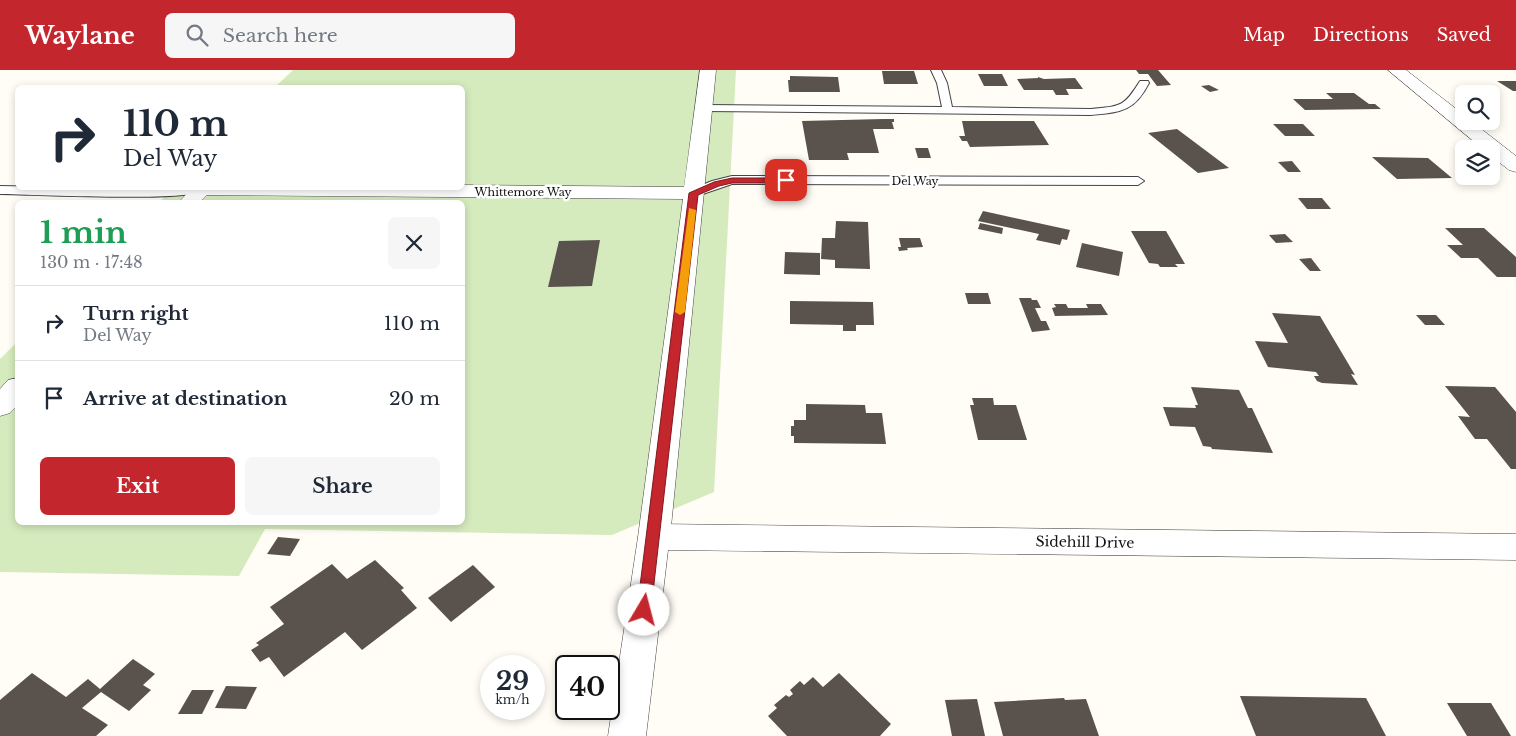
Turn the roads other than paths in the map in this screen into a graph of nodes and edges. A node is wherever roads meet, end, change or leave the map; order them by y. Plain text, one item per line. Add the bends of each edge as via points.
1 (708, 70) edge
2 (936, 70) edge
3 (1396, 70) edge
4 (1144, 83) dead end
5 (704, 108) junction
6 (948, 111) junction
7 (1516, 166) edge
8 (1138, 181) dead end
9 (0, 190) edge
10 (694, 193) junction
11 (195, 196) edge
12 (15, 390) edge
13 (0, 406) edge
14 (654, 537) junction
15 (1516, 547) edge
16 (627, 736) edge

1 - 5 street
2 - 6 lane
3 - 7 street
4 - 6 lane via 1136,100 1119,109 1090,112
5 - 6 lane
5 - 10 street
8 - 10 lane, Del Way via 732,180
9 - 11 lane
10 - 11 street, Whittemore Way
10 - 14 street
12 - 13 street
14 - 15 street, Sidehill Drive
14 - 16 street

